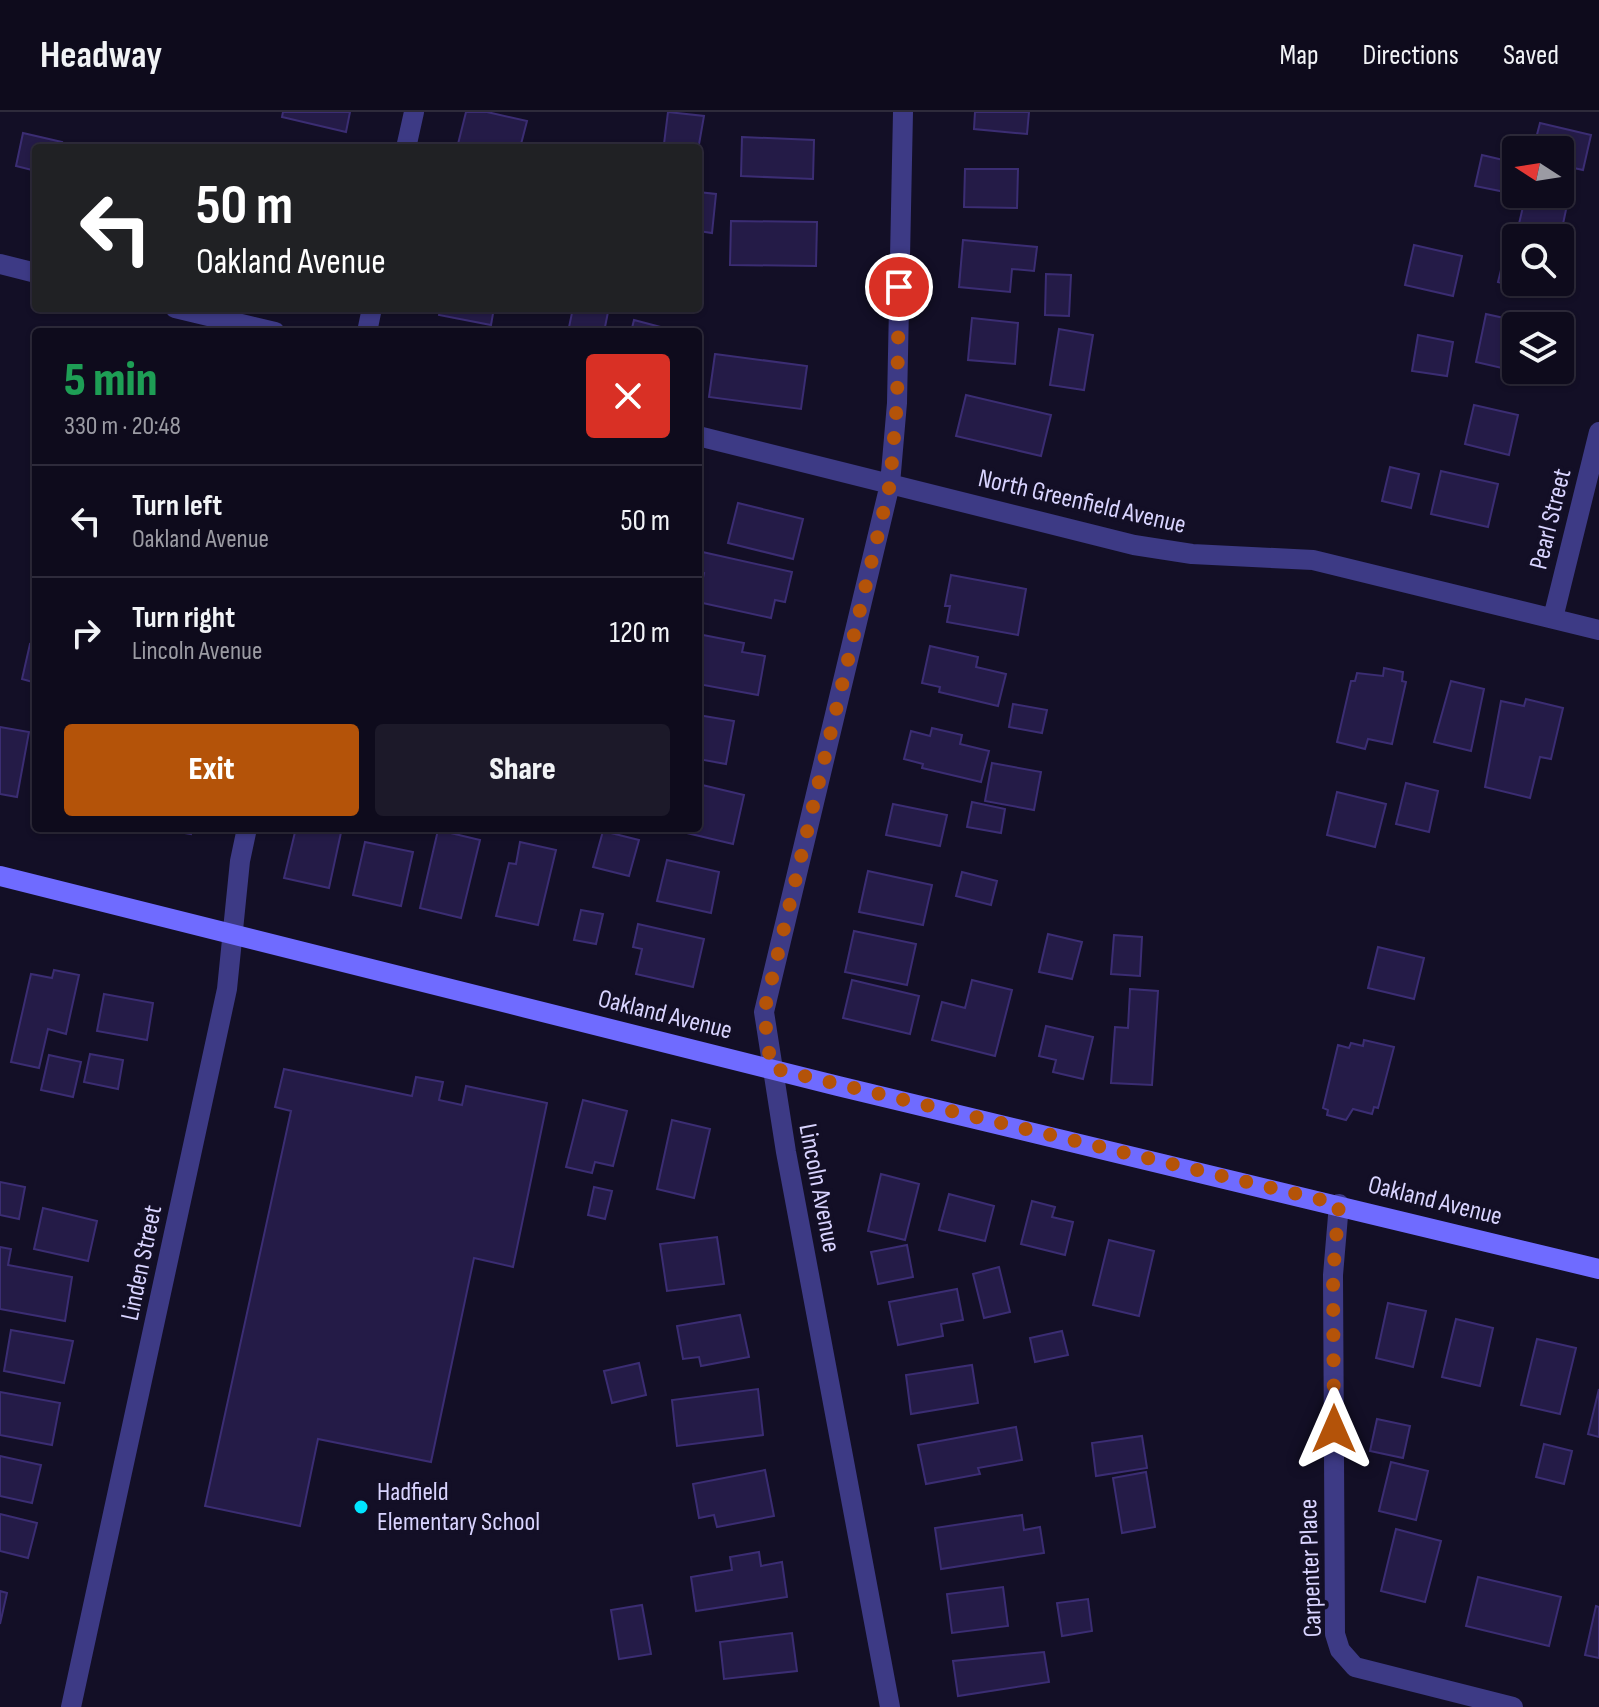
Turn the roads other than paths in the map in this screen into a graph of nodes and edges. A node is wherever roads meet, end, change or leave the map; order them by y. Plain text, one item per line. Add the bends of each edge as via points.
1 (414, 112) edge
2 (903, 112) edge
3 (407, 144) edge
4 (0, 264) edge
5 (32, 272) edge
6 (192, 312) edge
7 (258, 328) edge
8 (1599, 432) edge
9 (702, 437) edge
10 (890, 484) junction
11 (1553, 618) junction
12 (1599, 630) edge
13 (246, 832) edge
14 (0, 876) edge
15 (233, 934) junction
16 (771, 1068) junction
17 (1339, 1204) junction
18 (1599, 1269) edge
19 (71, 1707) edge
20 (890, 1707) edge
21 (1513, 1707) edge

1 - 3 street
2 - 10 street, Lincoln Avenue via 897,403
4 - 5 street
6 - 7 street
8 - 11 street, Pearl Street
9 - 10 street, North Greenfield Avenue
10 - 11 street, North Greenfield Avenue via 1134,545 1192,554 1313,560
10 - 16 street, Lincoln Avenue via 764,1012
11 - 12 street, North Greenfield Avenue
13 - 15 street, Linden Street
14 - 15 street, Oakland Avenue
15 - 16 street, Oakland Avenue
15 - 19 street, Linden Street via 220,1019
16 - 17 street, Oakland Avenue
16 - 20 street, Lincoln Avenue
17 - 18 street, Oakland Avenue
17 - 21 street, Carpenter Place via 1333,1275 1337,1642 1355,1667

